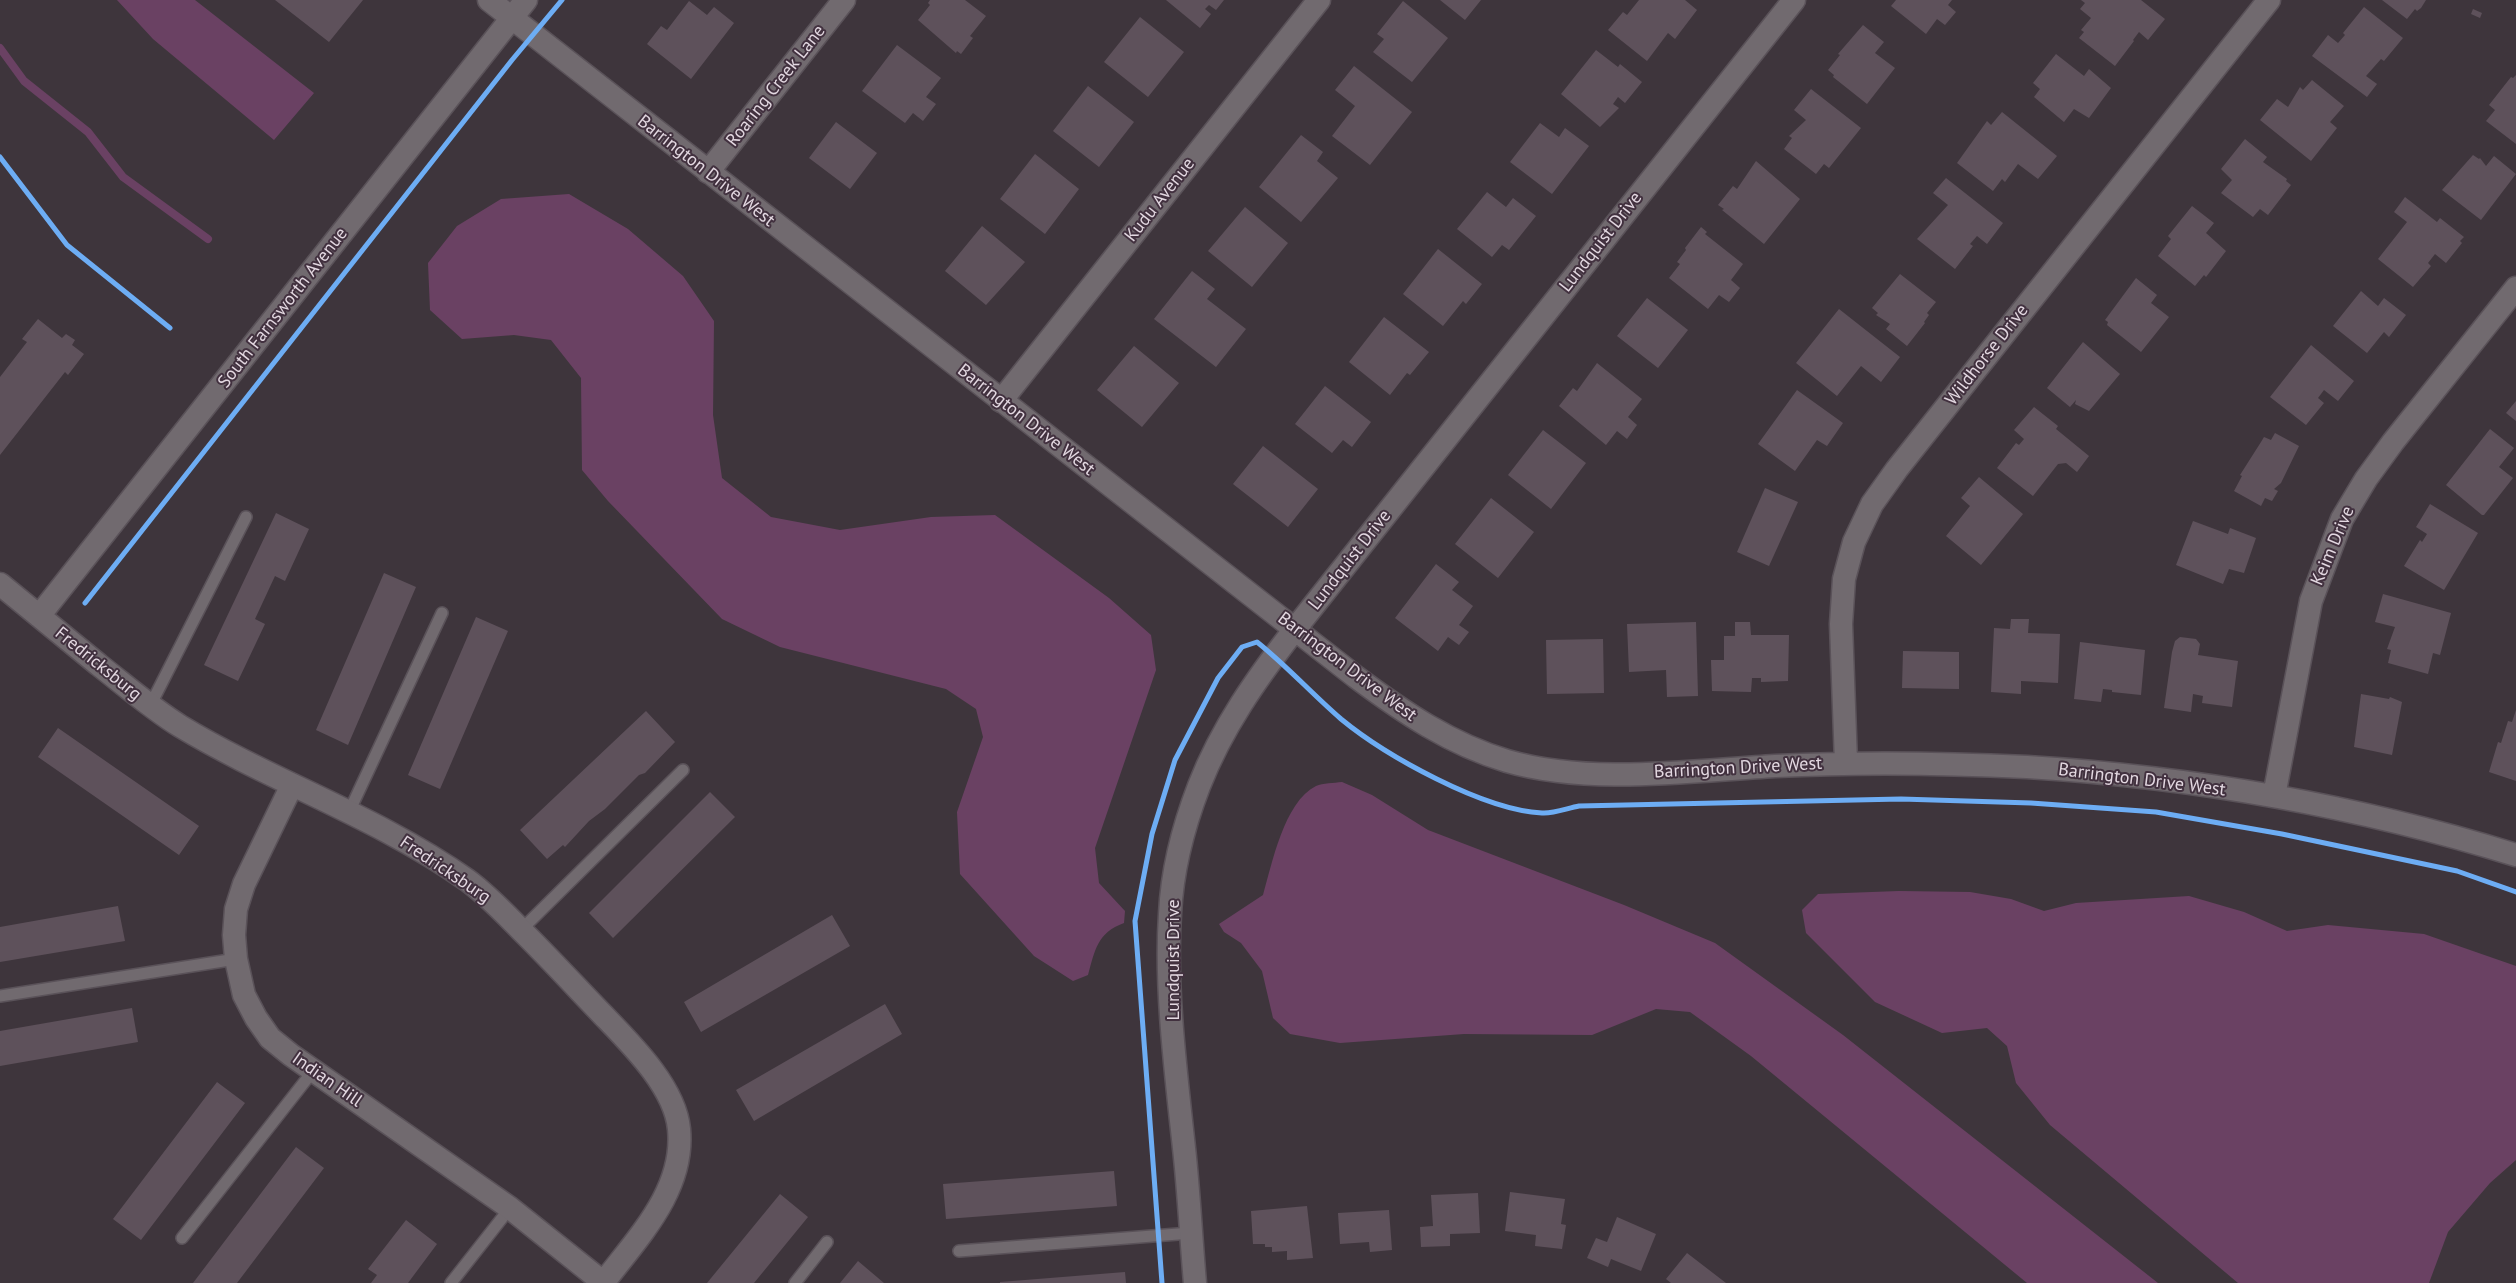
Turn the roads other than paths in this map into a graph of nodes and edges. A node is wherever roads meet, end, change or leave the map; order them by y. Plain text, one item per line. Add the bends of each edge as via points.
1 (489, 0) edge
2 (526, 0) edge
3 (844, 0) edge
4 (1319, 0) edge
5 (1794, 0) edge
6 (2269, 0) edge
7 (512, 18) junction
8 (708, 172) junction
9 (2516, 288) edge
10 (1001, 401) junction
11 (246, 517) dead end
12 (0, 584) edge
13 (442, 613) dead end
14 (39, 616) junction
15 (1295, 629) junction
16 (150, 706) junction
17 (1846, 763) junction
18 (683, 770) dead end
19 (292, 785) junction
20 (2274, 796) junction
21 (349, 812) junction
22 (2516, 855) edge
23 (521, 930) junction
24 (236, 959) junction
25 (0, 996) edge
26 (313, 1071) junction
27 (510, 1208) junction
28 (1191, 1233) junction
29 (182, 1238) dead end
30 (828, 1242) dead end
31 (959, 1251) dead end
32 (451, 1283) edge
33 (604, 1283) edge
34 (795, 1283) edge
35 (1195, 1283) edge

1 - 7 street, Barrington Drive West
2 - 7 street, South Farnsworth Avenue
3 - 8 street, Roaring Creek Lane
4 - 10 street, Kudu Avenue
5 - 15 street, Lundquist Drive
6 - 17 street, Wildhorse Drive via 1872,504 1854,542 1844,579 1841,624
7 - 8 street, Barrington Drive West
7 - 14 street, South Farnsworth Avenue
8 - 10 street, Barrington Drive West
9 - 20 street, Keim Drive via 2393,442 2342,519 2311,601
10 - 15 street, Barrington Drive West
11 - 16 lane
12 - 14 street, Fredricksburg
13 - 21 lane
14 - 16 street, Fredricksburg
15 - 17 street, Barrington Drive West via 1402,711 1457,742 1506,760 1548,770 1591,775
15 - 28 street, Lundquist Drive via 1236,710 1214,752 1199,787 1178,864 1170,914 1171,989
16 - 19 street, Fredricksburg via 227,752
17 - 20 street, Barrington Drive West via 2084,771
18 - 23 lane
19 - 21 street, Fredricksburg
19 - 24 street, Indian Hill via 244,884 236,910
20 - 22 street, Barrington Drive West via 2373,816
21 - 23 street, Fredricksburg via 399,838 469,882
23 - 33 street, Fredricksburg via 648,1066 673,1105 679,1126 678,1164 671,1185 658,1210
24 - 25 lane
24 - 26 street, Indian Hill via 244,995 256,1018 270,1038
26 - 27 street, Indian Hill
26 - 29 lane
27 - 32 lane
27 - 33 street, Indian Hill
28 - 31 lane
28 - 35 street, Lundquist Drive
30 - 34 lane

